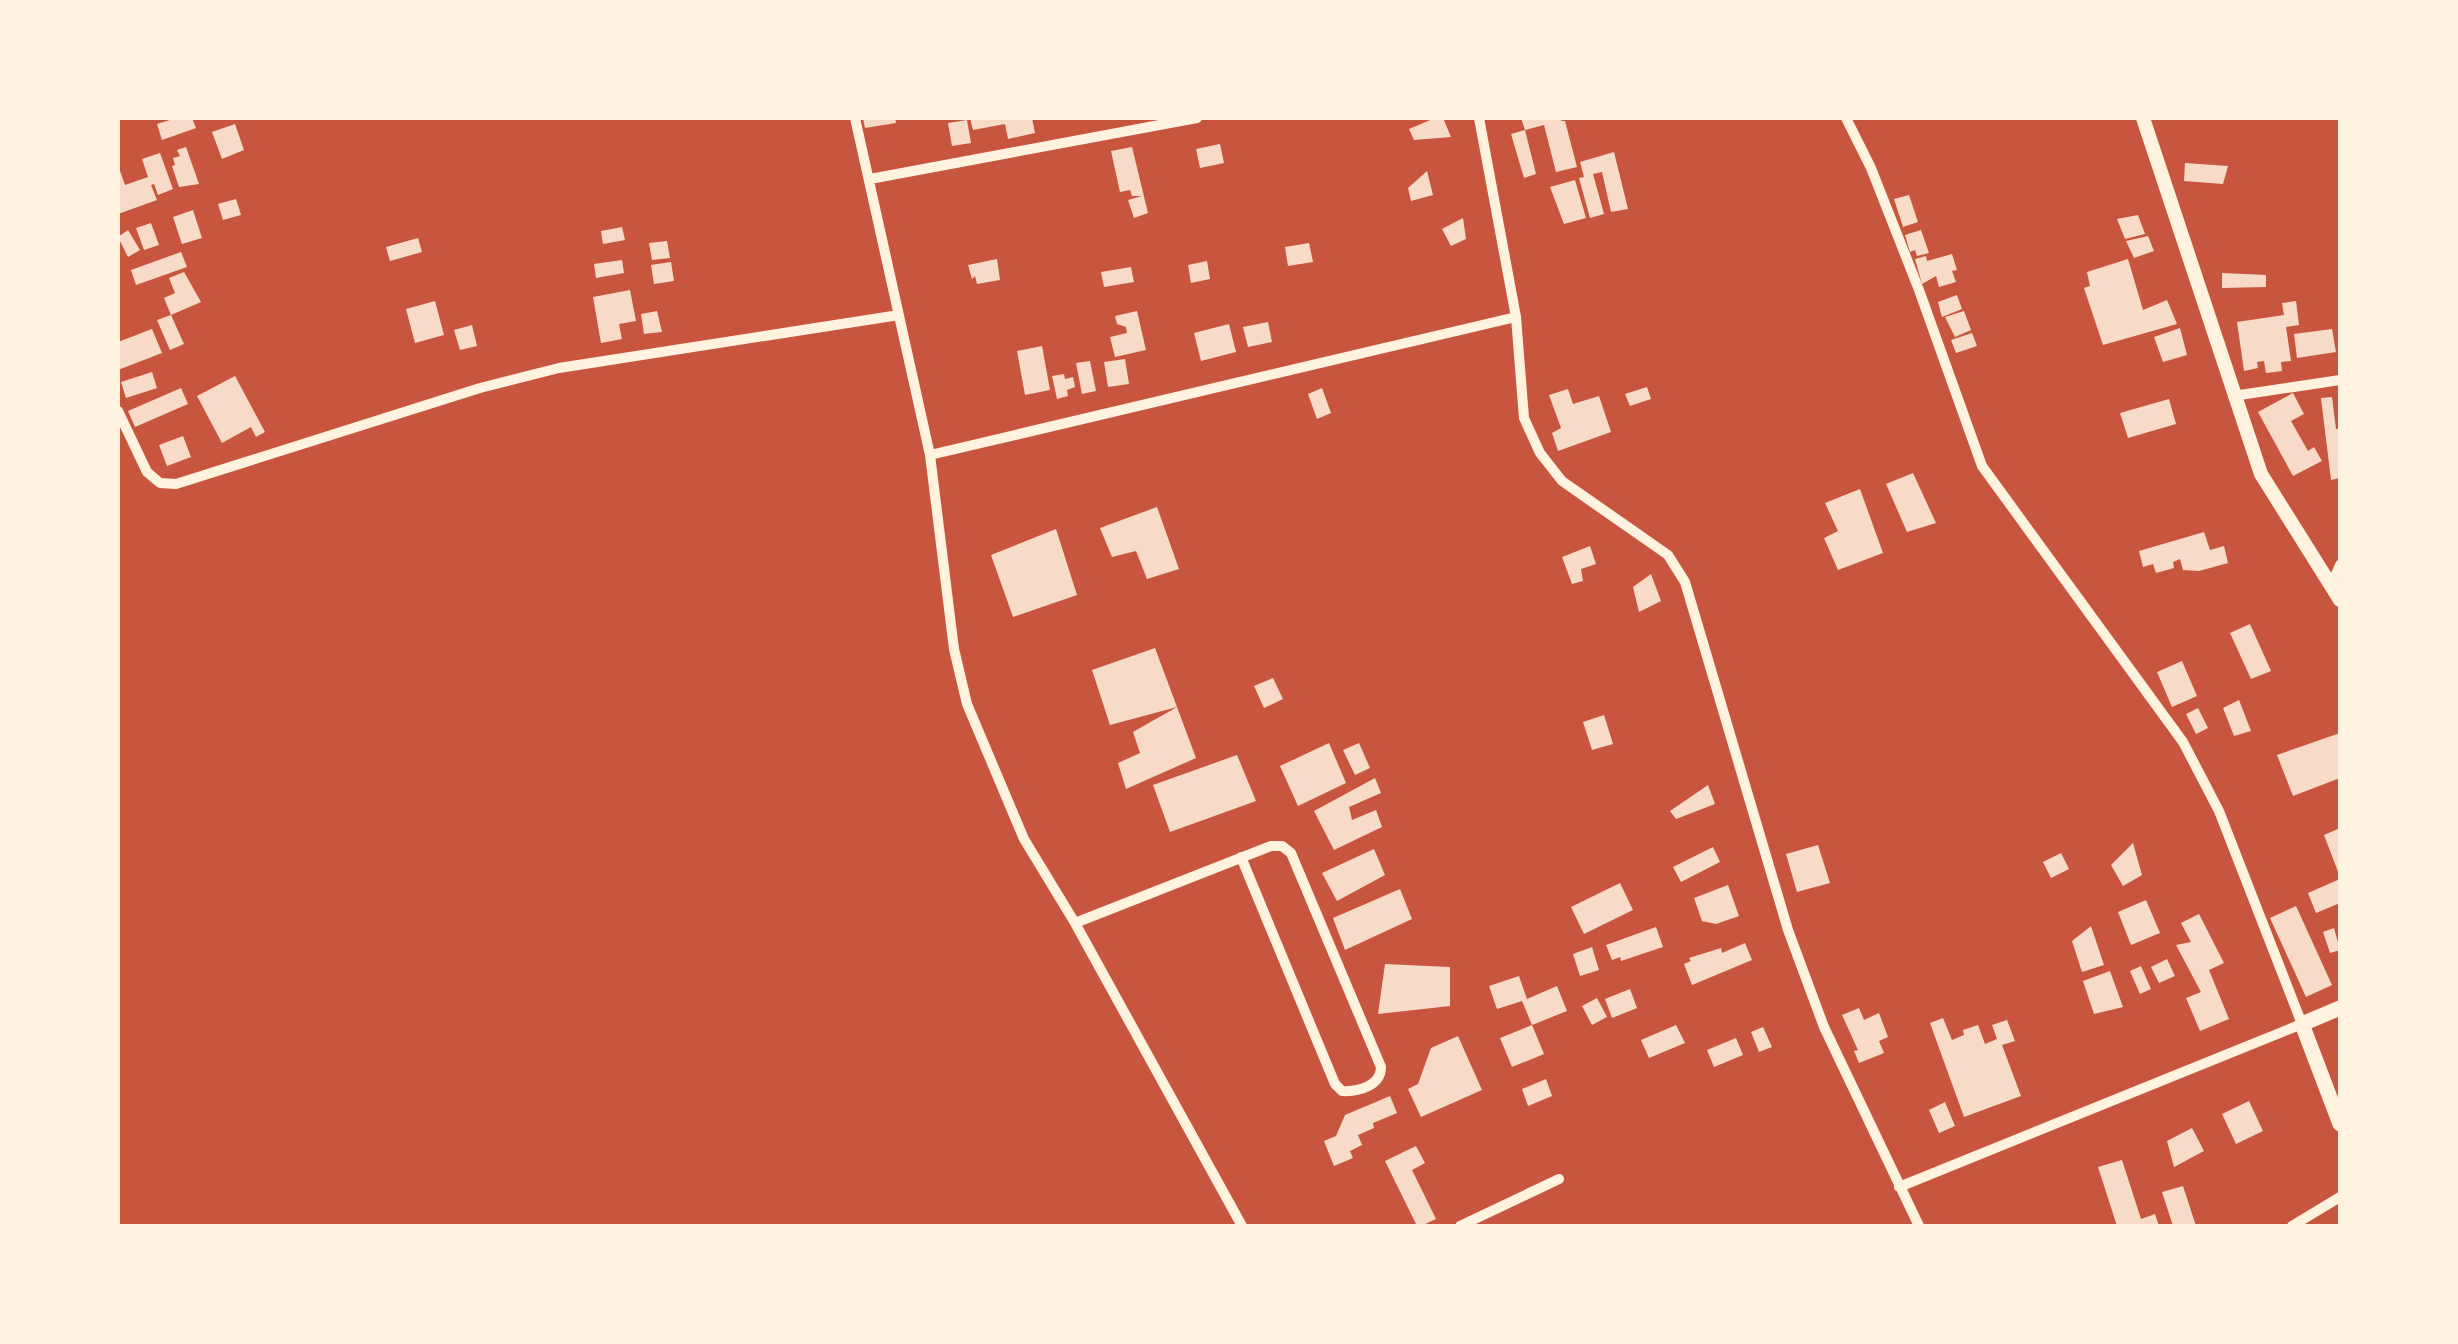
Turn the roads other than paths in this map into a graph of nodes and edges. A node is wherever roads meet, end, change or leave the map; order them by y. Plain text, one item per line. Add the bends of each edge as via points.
1 (855, 118) edge
2 (1197, 118) edge
3 (1479, 118) edge
4 (1846, 118) edge
5 (2143, 118) edge
6 (870, 180) junction
7 (899, 314) junction
8 (1516, 317) junction
9 (2340, 380) edge
10 (2233, 396) junction
11 (118, 411) edge
12 (930, 455) junction
13 (2340, 566) edge
14 (2331, 586) junction
15 (2340, 600) edge
16 (1241, 858) junction
17 (1075, 923) junction
18 (2340, 1008) edge
19 (2302, 1024) junction
20 (2340, 1124) edge
21 (1559, 1179) dead end
22 (1899, 1187) junction
23 (2340, 1197) edge
24 (1242, 1226) edge
25 (1460, 1226) edge
26 (1918, 1226) edge
27 (2292, 1226) edge

1 - 6 street
2 - 6 street
3 - 8 street
4 - 19 street via 1919,290 1982,466 2183,742 2219,810
5 - 10 street
6 - 7 street
7 - 11 street via 559,368 176,484 160,483 147,472
7 - 12 street
8 - 12 street
8 - 22 street via 1524,418 1540,453 1562,481 1668,555 1685,582 1794,946
9 - 10 street
10 - 14 street via 2261,474
12 - 17 street via 967,704 1024,839
13 - 14 street
14 - 15 street
16 - 16 street via 1335,1084 1354,1092 1376,1082 1382,1067 1292,853 1270,846
16 - 17 street
17 - 24 street
18 - 19 main road
19 - 20 main road
19 - 22 street
21 - 25 street
22 - 26 street
23 - 27 street

